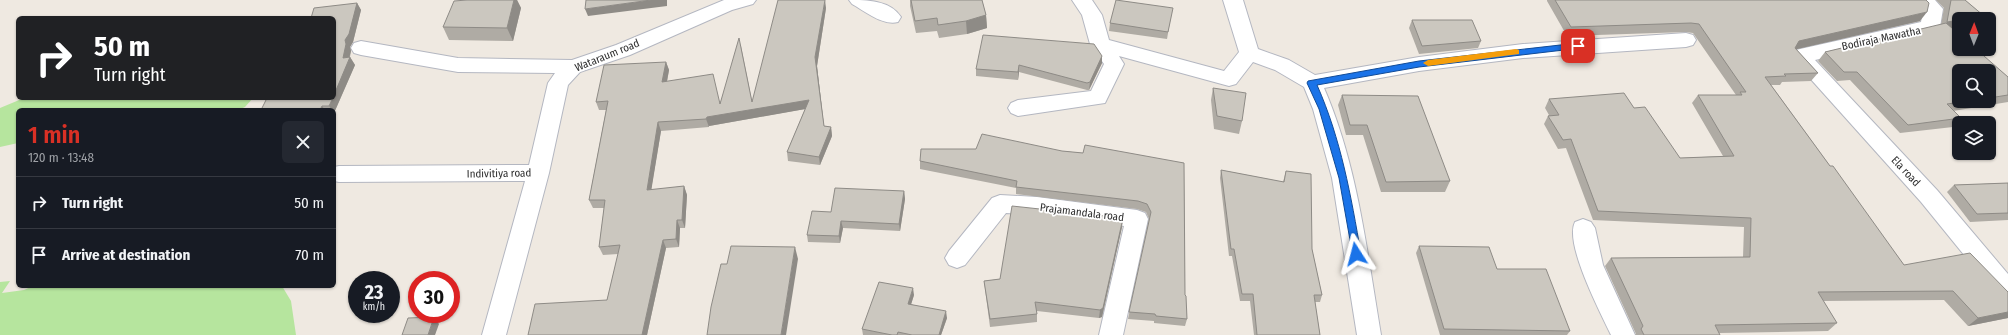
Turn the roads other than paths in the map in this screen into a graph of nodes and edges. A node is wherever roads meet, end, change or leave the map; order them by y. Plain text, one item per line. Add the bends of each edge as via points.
1 (746, 0) edge
2 (859, 0) edge
3 (1082, 0) edge
4 (1233, 0) edge
5 (1923, 0) edge
6 (891, 17) dead end
7 (1686, 40) dead end
8 (1100, 44) junction
9 (361, 48) dead end
10 (1249, 53) junction
11 (1800, 56) joint
12 (573, 67) junction
13 (1312, 83) junction
14 (1018, 108) dead end
15 (538, 173) junction
16 (339, 174) dead end
17 (1583, 228) dead end
18 (957, 258) dead end
19 (2008, 291) edge
20 (494, 335) edge
21 (1111, 335) edge
22 (1369, 335) edge
23 (1623, 335) edge

1 - 12 street, Wataraum road via 725,6 623,50
2 - 6 street
3 - 8 street via 1092,15
4 - 10 street
5 - 11 street, Bodiraja Mawatha via 1933,8 1930,27
7 - 13 street via 1523,51 1419,64
8 - 10 street via 1229,79
8 - 14 street via 1114,64 1098,98
9 - 12 street via 458,65 518,64
10 - 13 street via 1282,65
11 - 19 street, Ela road via 1929,196
12 - 15 street, Wataraum road via 558,83
13 - 22 street via 1323,109 1343,178
15 - 16 street, Indivitiya road
15 - 20 street, Indivitiya road
17 - 23 street via 1591,265
18 - 21 street, Prajamandala road via 1000,204 1037,206 1137,219

